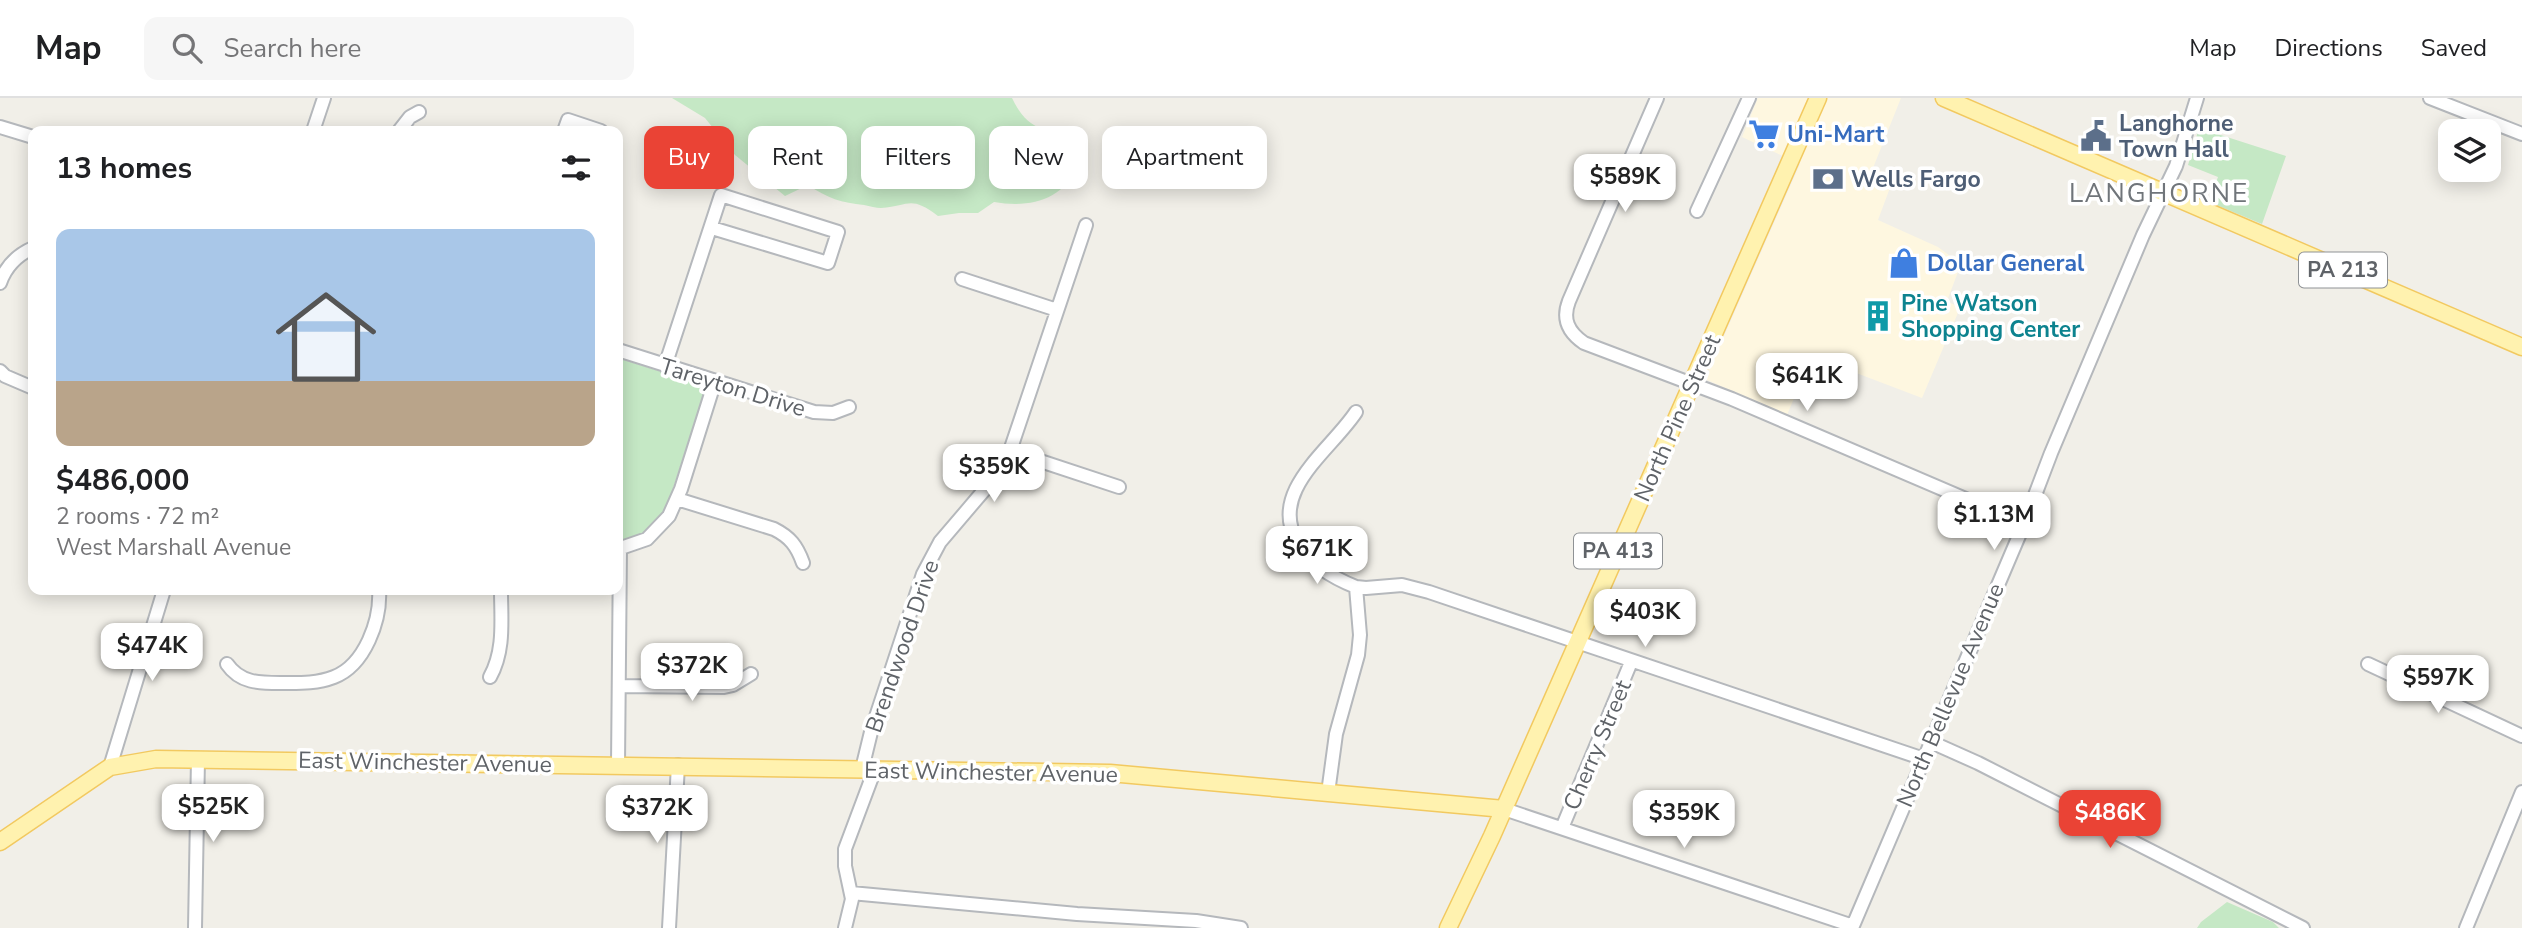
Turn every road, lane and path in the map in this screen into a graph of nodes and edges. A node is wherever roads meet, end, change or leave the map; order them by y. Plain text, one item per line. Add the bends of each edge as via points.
1 (324, 98) edge
2 (1657, 98) edge
3 (1749, 98) edge
4 (1818, 98) edge
5 (1944, 98) edge
6 (2197, 98) edge
7 (2430, 98) edge
8 (419, 112) dead end
9 (315, 126) edge
10 (403, 126) edge
11 (566, 126) edge
12 (586, 126) edge
13 (0, 127) edge
14 (2522, 134) edge
15 (28, 135) edge
16 (2164, 192) junction
17 (1697, 211) dead end
18 (1086, 225) dead end
19 (712, 228) junction
20 (28, 251) edge
21 (962, 279) dead end
22 (0, 283) edge
23 (1057, 310) junction
24 (2522, 347) edge
25 (623, 352) edge
26 (665, 366) junction
27 (0, 371) edge
28 (715, 381) junction
29 (1692, 383) junction
30 (28, 386) edge
31 (849, 407) dead end
32 (1356, 412) dead end
33 (1010, 451) junction
34 (1119, 487) dead end
35 (677, 499) junction
36 (2024, 524) junction
37 (623, 548) edge
38 (803, 563) dead end
39 (1356, 587) junction
40 (162, 595) edge
41 (379, 595) edge
42 (501, 595) edge
43 (619, 595) edge
44 (1577, 643) junction
45 (1632, 662) junction
46 (227, 664) dead end
47 (2368, 664) dead end
48 (751, 674) dead end
49 (490, 677) dead end
50 (619, 687) junction
51 (2522, 736) edge
52 (1931, 742) junction
53 (198, 759) junction
54 (1924, 759) junction
55 (618, 765) junction
56 (678, 765) junction
57 (110, 767) junction
58 (869, 769) junction
59 (2522, 792) edge
60 (1328, 793) junction
61 (1504, 809) junction
62 (1562, 828) junction
63 (0, 842) edge
64 (851, 893) junction
65 (1853, 927) edge
66 (195, 928) edge
67 (669, 928) edge
68 (845, 928) edge
69 (1241, 928) edge
70 (1448, 928) edge
71 (2303, 928) edge
72 (2466, 928) edge

1 - 9 street
2 - 29 street via 1567,307 1566,323 1584,343
3 - 17 street
4 - 29 main road, North Pine Street / PA 413
5 - 16 main road, PA 213
6 - 16 street, North Bellevue Avenue
7 - 14 street
8 - 10 street
11 - 12 street via 568,120
13 - 15 street
16 - 24 main road, PA 213
16 - 36 street, North Bellevue Avenue
18 - 23 street, Brendwood Drive
19 - 19 street via 721,195 838,232 828,263
19 - 26 street
20 - 22 street via 14,259
21 - 23 street
23 - 33 street, Brendwood Drive
25 - 26 street, Tareyton Drive
26 - 28 street, Tareyton Drive
27 - 30 street
28 - 31 street, Tareyton Drive via 814,412 832,413
28 - 35 street
29 - 36 street
29 - 44 main road, North Pine Street / PA 413
32 - 39 street via 1295,488 1288,513 1295,538 1314,563
33 - 34 street
33 - 58 street, Brendwood Drive via 986,488 940,542 923,574 871,732
35 - 37 street via 654,534
35 - 38 street via 785,534
36 - 52 street, North Bellevue Avenue
39 - 44 street via 1402,585
39 - 60 street via 1358,654 1336,734
40 - 57 street
41 - 46 street via 369,640 358,657 334,677 308,683 253,681 235,675
42 - 49 street via 500,655
43 - 50 street
44 - 45 street
44 - 61 main road, North Pine Street / PA 413
45 - 54 street
45 - 62 street, Cherry Street
47 - 51 street
48 - 50 street via 724,687
50 - 55 street
52 - 54 street, North Bellevue Avenue
52 - 71 street
53 - 55 main road, East Winchester Avenue
53 - 57 main road, East Winchester Avenue via 136,761
53 - 66 street
54 - 65 street, North Bellevue Avenue
55 - 56 main road, East Winchester Avenue
56 - 58 main road, East Winchester Avenue
56 - 67 street
57 - 63 main road
58 - 60 main road, East Winchester Avenue via 1110,773
58 - 64 street, Brendwood Drive via 845,849
59 - 72 street
60 - 61 main road, East Winchester Avenue
61 - 62 street, East Winchester Avenue
61 - 70 main road, North Pine Street / PA 413
62 - 65 street, East Winchester Avenue
64 - 68 street, Brendwood Drive
64 - 69 street

